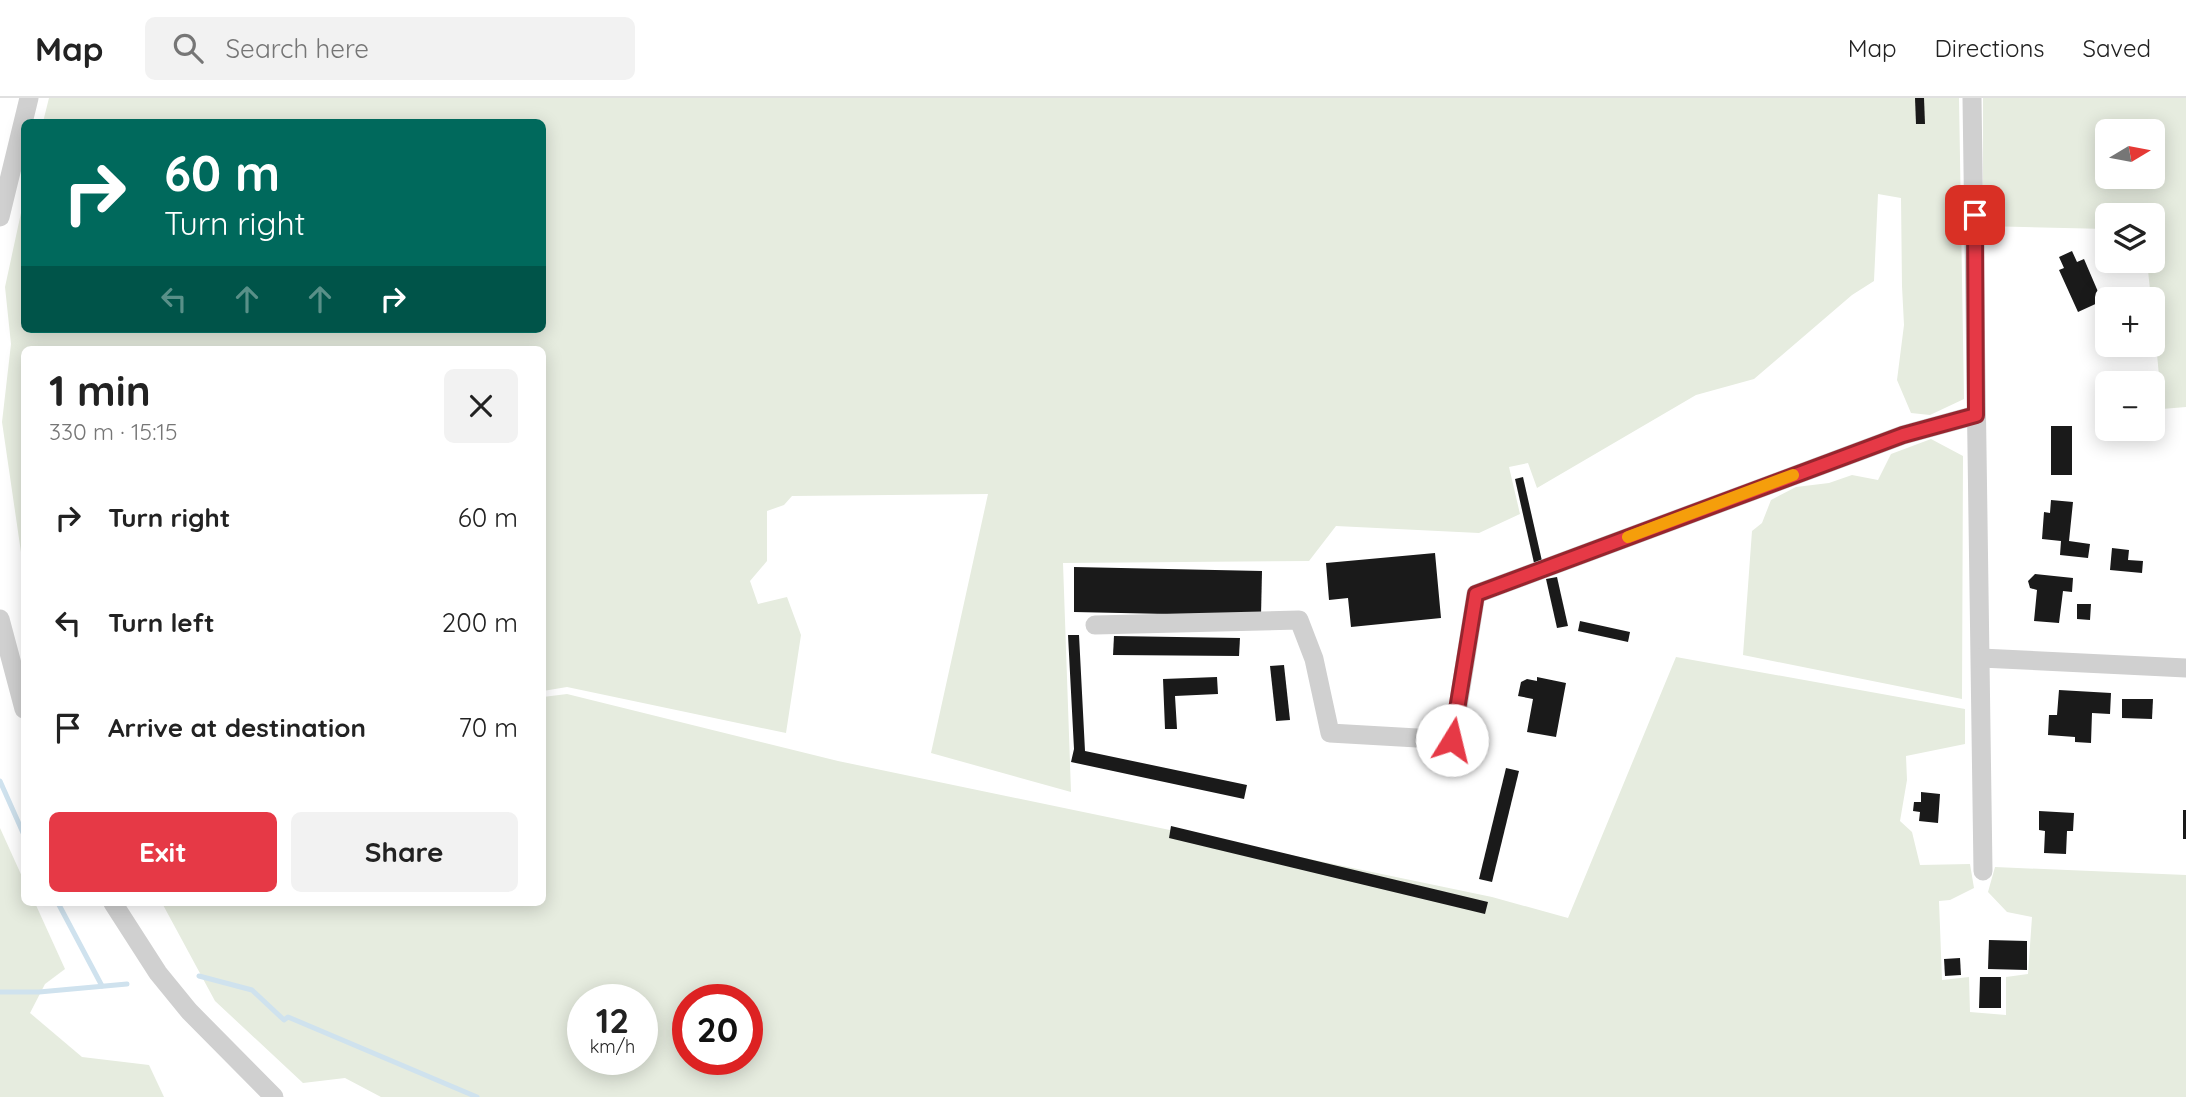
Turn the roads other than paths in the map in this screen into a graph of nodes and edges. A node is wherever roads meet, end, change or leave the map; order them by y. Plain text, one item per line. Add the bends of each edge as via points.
1 (29, 98) edge
2 (1972, 98) edge
3 (8, 144) edge
4 (6, 165) edge
5 (0, 217) edge
6 (1976, 415) junction
7 (0, 619) edge
8 (1095, 625) dead end
9 (1982, 658) junction
10 (2186, 668) edge
11 (21, 698) edge
12 (1983, 871) dead end
13 (115, 906) edge
14 (274, 1097) edge

1 - 3 street
2 - 6 street
3 - 4 street
4 - 5 street
6 - 8 street via 1903,435 1476,594 1452,745 1330,733 1314,659 1299,620
6 - 9 street
7 - 11 street
9 - 10 street
9 - 12 street
13 - 14 street via 189,1011

